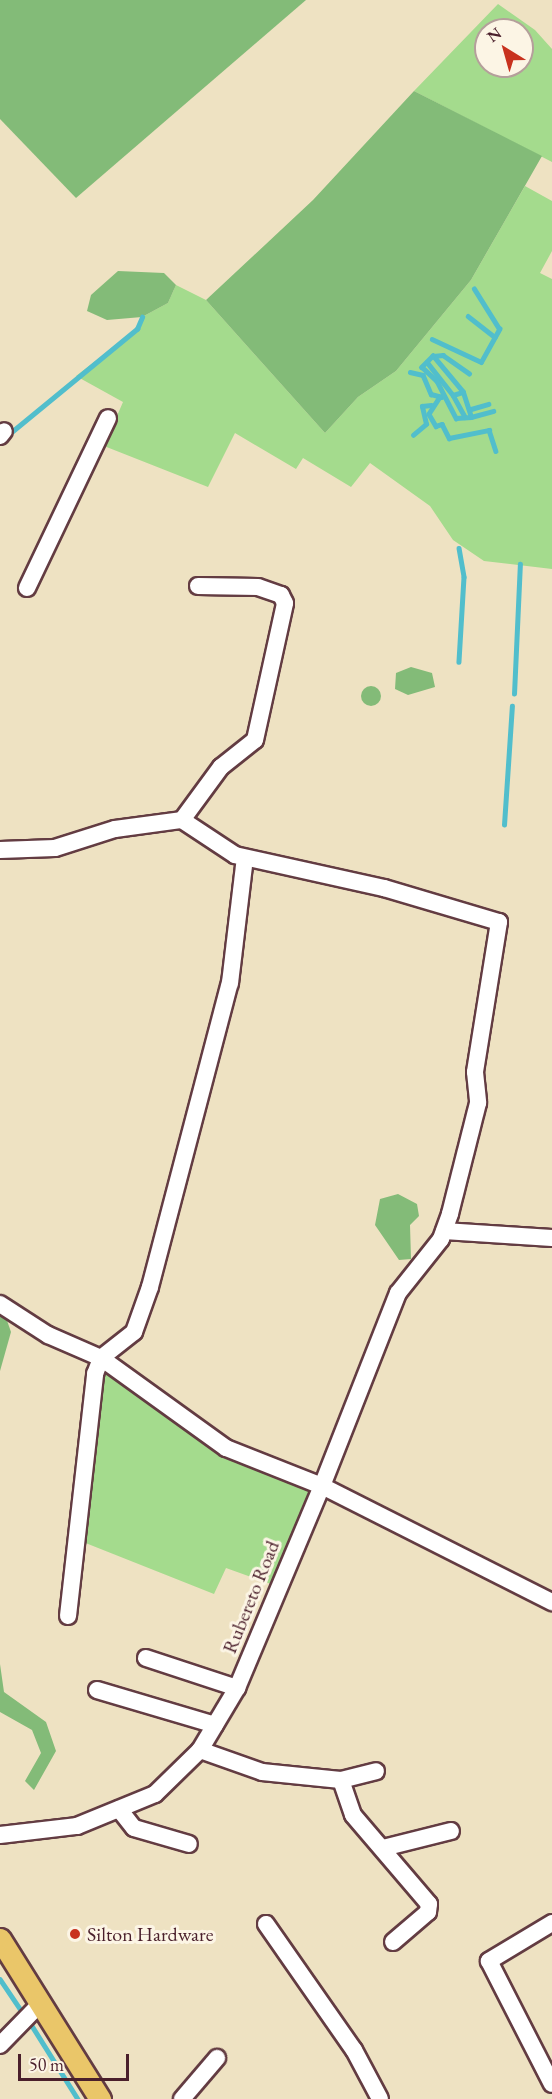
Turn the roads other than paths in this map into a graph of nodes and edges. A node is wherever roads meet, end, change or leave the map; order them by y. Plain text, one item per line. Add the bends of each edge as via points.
1 (108, 418) dead end
2 (198, 586) dead end
3 (27, 588) dead end
4 (182, 820) junction
5 (0, 850) edge
6 (245, 858) junction
7 (444, 1231) junction
8 (552, 1238) edge
9 (0, 1304) edge
10 (101, 1358) junction
11 (322, 1486) junction
12 (552, 1602) edge
13 (68, 1616) dead end
14 (146, 1658) dead end
15 (237, 1688) junction
16 (97, 1690) dead end
17 (215, 1725) junction
18 (200, 1750) junction
19 (376, 1771) dead end
20 (341, 1780) junction
21 (119, 1809) junction
22 (451, 1831) dead end
23 (0, 1835) edge
24 (189, 1844) dead end
25 (383, 1848) junction
26 (552, 1923) edge
27 (266, 1924) dead end
28 (0, 1939) edge
29 (393, 1942) dead end
30 (41, 2003) junction
31 (0, 2044) edge
32 (217, 2058) dead end
33 (552, 2084) edge
34 (100, 2099) edge
35 (182, 2099) edge
36 (380, 2099) edge

1 - 3 street
2 - 4 street via 258,587 281,595 285,603 255,740 222,767
4 - 5 street via 115,829 55,848
4 - 6 street
6 - 7 street via 384,888 499,922 475,1072 478,1103
6 - 10 street via 230,983 150,1287 134,1332
7 - 8 street
7 - 11 street, Rubereto Road via 398,1293
9 - 10 street via 48,1335
10 - 11 street via 226,1448
10 - 13 street via 74,1526
11 - 12 street
11 - 15 street, Rubereto Road
14 - 15 street
15 - 17 street, Rubereto Road
16 - 17 street
17 - 18 street, Rubereto Road
18 - 20 street via 262,1772
18 - 21 street, Rubereto Road via 155,1794
19 - 20 street
20 - 25 street via 353,1815
21 - 23 street, Rubereto Road via 77,1826
21 - 24 street via 134,1828
22 - 25 street
25 - 29 street via 429,1904 428,1912
26 - 33 street via 489,1961
27 - 36 street via 354,2050
28 - 30 main road
30 - 31 street
30 - 34 main road
32 - 35 street

